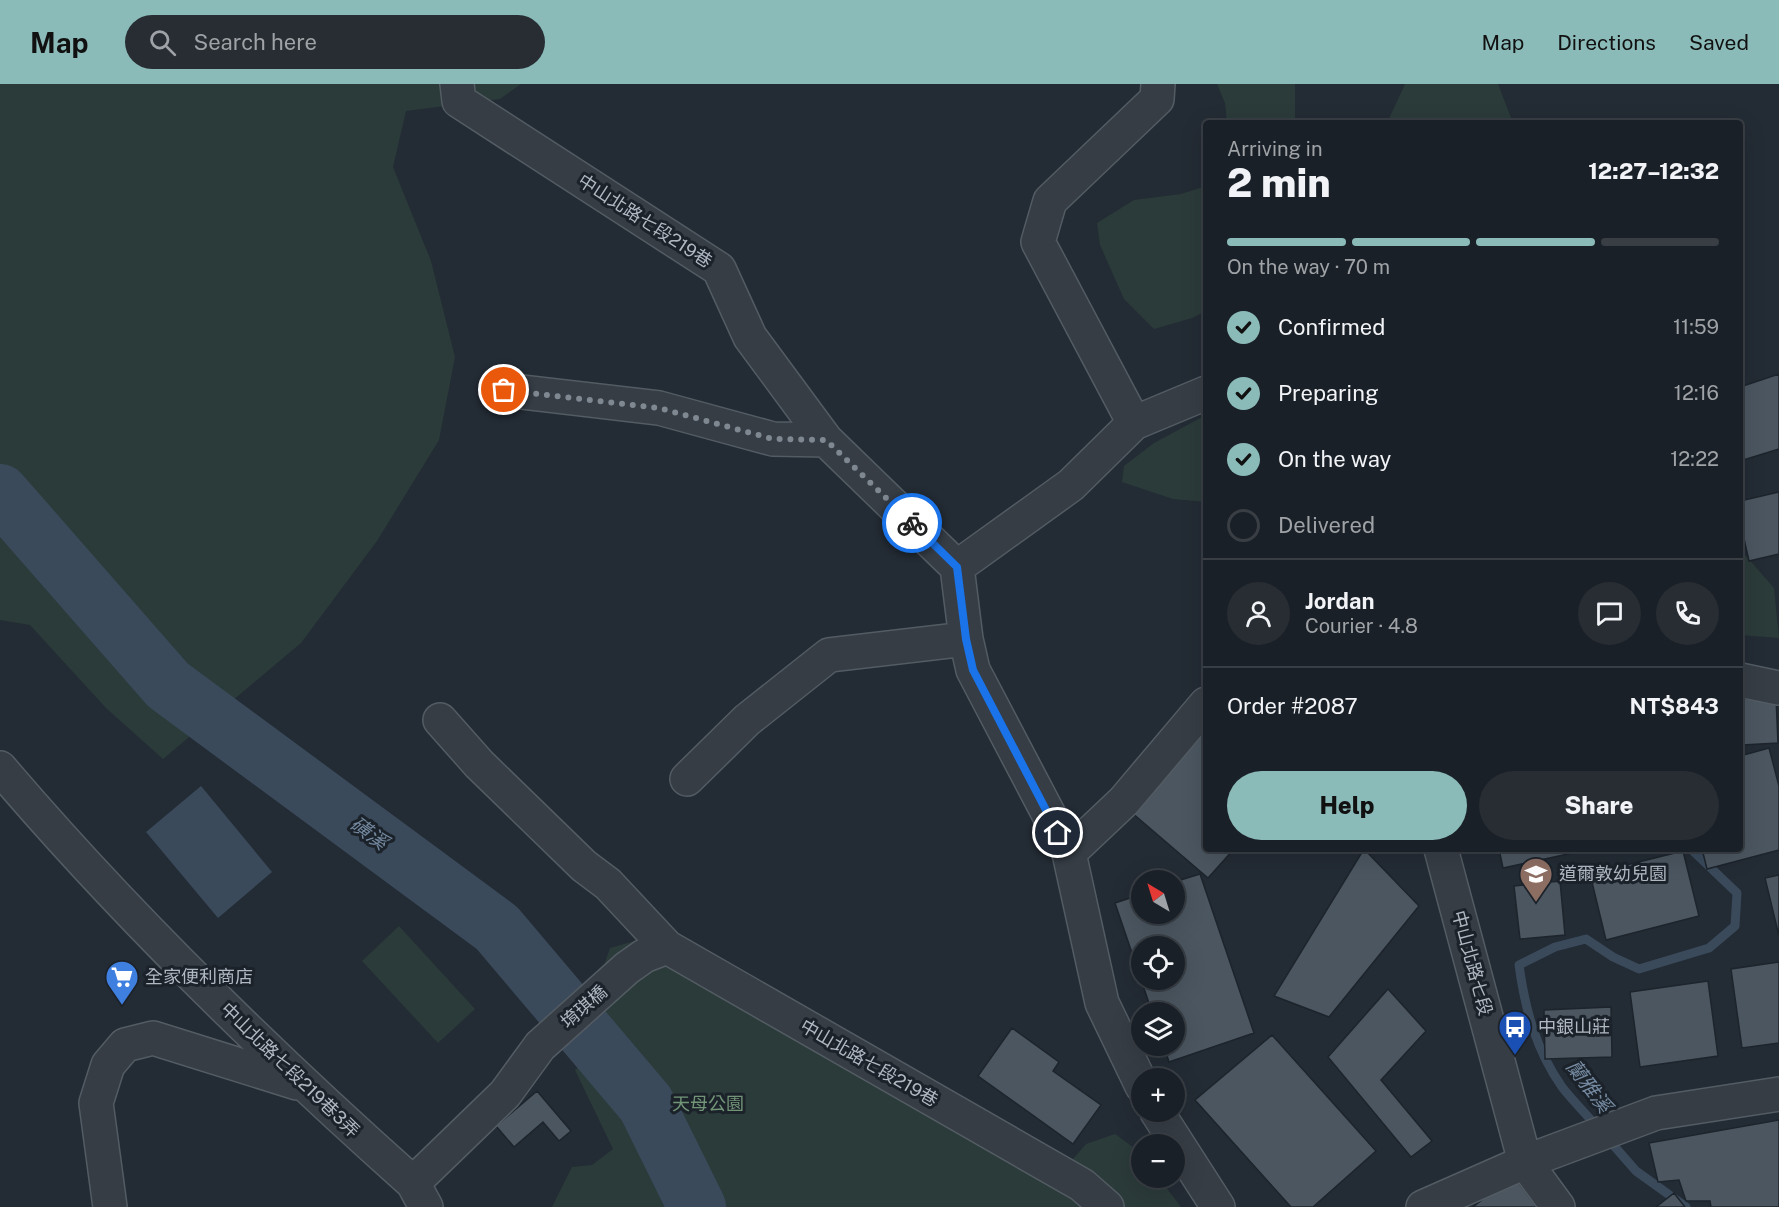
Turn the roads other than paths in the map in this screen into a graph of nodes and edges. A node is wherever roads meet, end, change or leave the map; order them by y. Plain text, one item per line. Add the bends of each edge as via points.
1 (457, 84) edge
2 (1158, 84) edge
3 (504, 390) dead end
4 (1203, 394) edge
5 (1134, 423) junction
6 (826, 440) junction
7 (957, 567) junction
8 (966, 639) junction
9 (1743, 681) edge
10 (1779, 688) edge
11 (1203, 708) edge
12 (440, 720) dead end
13 (0, 768) edge
14 (687, 779) dead end
15 (1442, 852) edge
16 (1069, 853) junction
17 (667, 947) junction
18 (540, 1046) joint
19 (1133, 1068) edge
20 (304, 1086) junction
21 (1779, 1094) edge
22 (1163, 1122) edge
23 (1525, 1162) junction
24 (420, 1195) edge
25 (110, 1207) edge
26 (1107, 1207) edge
27 (1218, 1207) edge
28 (1423, 1207) edge
29 (1558, 1207) edge

1 - 6 street, 中山北路七段219巷 via 459,100 719,269 750,337
2 - 5 street via 1157,99 1050,201 1038,242
3 - 6 street via 659,408 773,439
4 - 5 street
5 - 7 street via 1071,485
6 - 7 street, 中山北路七段219巷
7 - 8 street
8 - 14 street via 829,655 747,720
8 - 16 street via 973,670
9 - 10 street
11 - 16 street via 1124,801
12 - 17 street, 中山北路七段219巷 via 479,764 584,866 608,884
13 - 20 street, 中山北路七段219巷3弄 via 153,937
15 - 23 street, 中山北路七段
16 - 19 street via 1102,1003
17 - 18 street, 堉琪橋 via 627,968
17 - 26 street, 中山北路七段219巷 via 1082,1185
18 - 24 street, 中山北路七段219巷3弄
20 - 24 street, 中山北路七段219巷3弄
20 - 25 street via 153,1038 125,1045 108,1065 96,1103
21 - 23 street via 1656,1113
22 - 27 street
23 - 28 street
23 - 29 street, 中山北路七段

